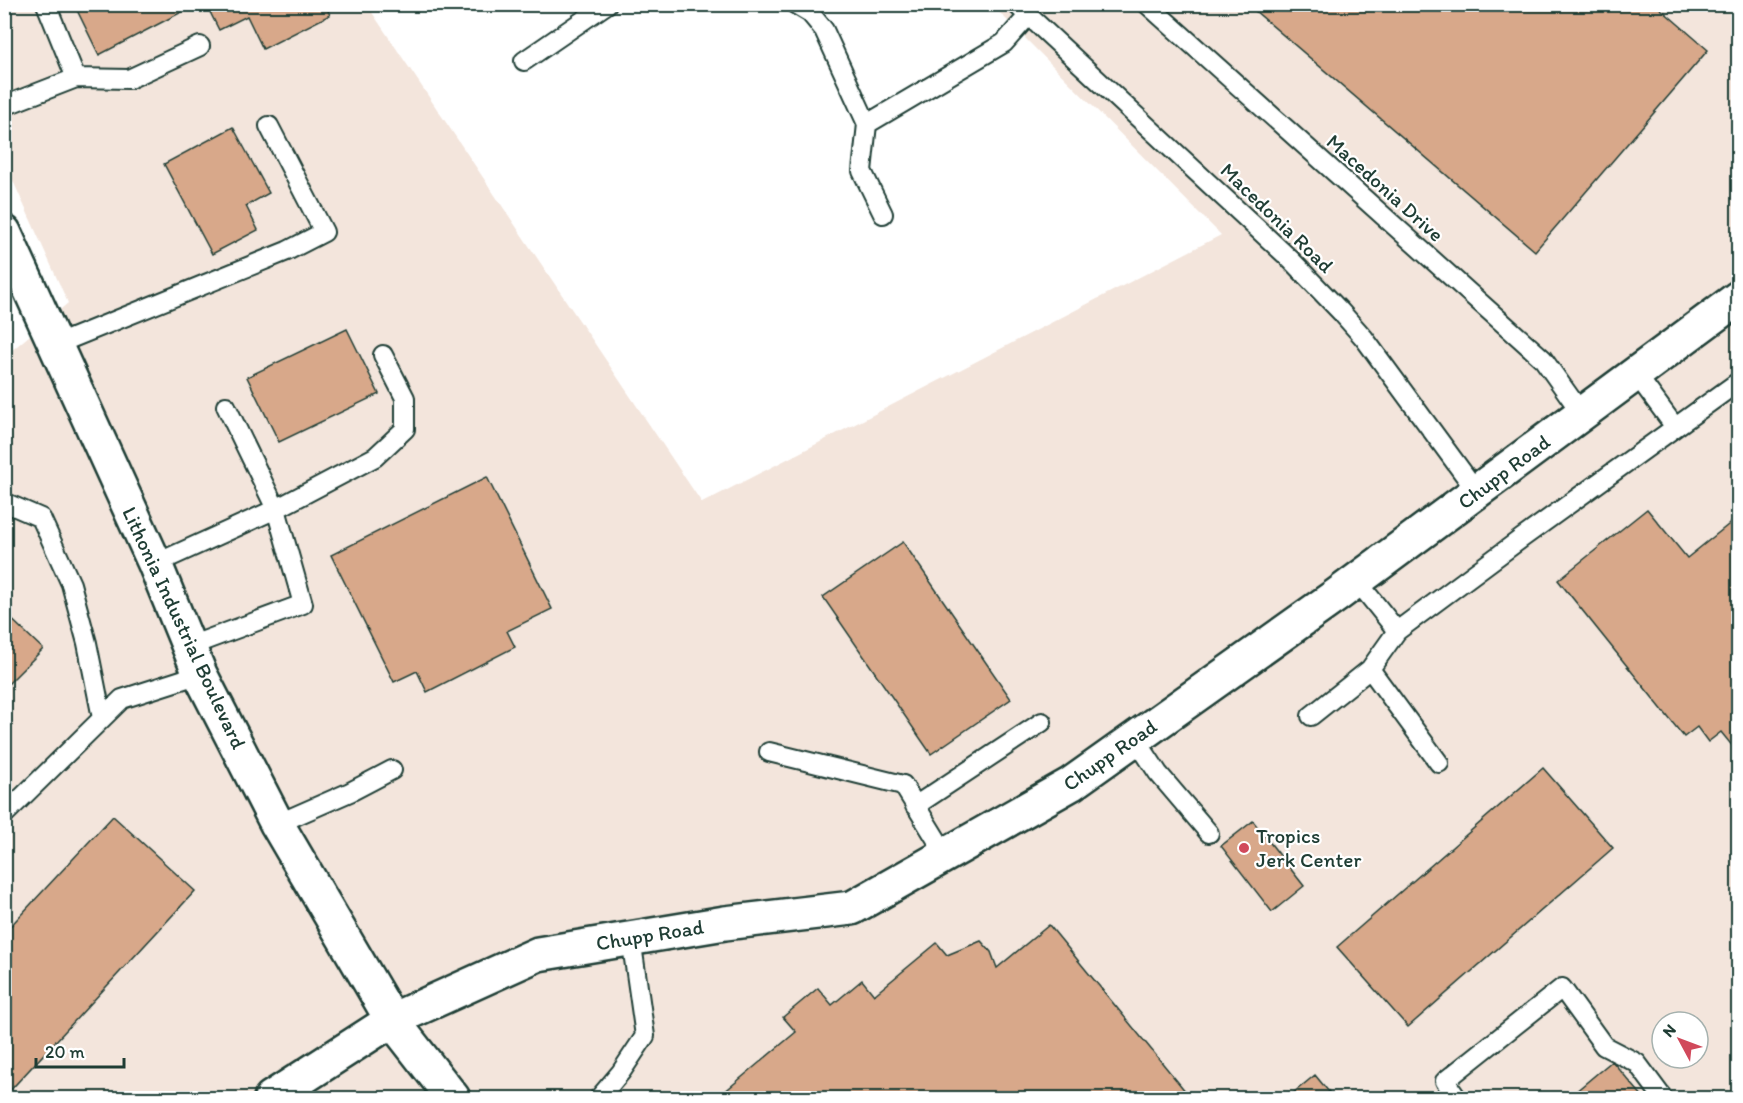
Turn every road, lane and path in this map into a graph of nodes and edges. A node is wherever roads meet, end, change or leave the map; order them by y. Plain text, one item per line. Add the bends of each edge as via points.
1 (45, 4) edge
2 (608, 4) edge
3 (1147, 4) edge
4 (808, 7) edge
5 (1022, 10) edge
6 (200, 45) dead end
7 (524, 61) dead end
8 (76, 78) junction
9 (4, 106) edge
10 (867, 124) junction
11 (269, 126) dead end
12 (884, 214) dead end
13 (4, 232) edge
14 (1738, 298) edge
15 (56, 345) junction
16 (383, 355) dead end
17 (1636, 374) junction
18 (1738, 382) edge
19 (226, 405) dead end
20 (1582, 414) junction
21 (1675, 427) junction
22 (1477, 492) junction
23 (4, 502) edge
24 (276, 509) junction
25 (155, 564) junction
26 (1357, 581) junction
27 (1397, 631) junction
28 (195, 660) junction
29 (1370, 669) junction
30 (1311, 716) dead end
31 (102, 718) junction
32 (1042, 722) dead end
33 (1135, 738) junction
34 (769, 752) dead end
35 (1439, 763) dead end
36 (392, 770) dead end
37 (915, 806) junction
38 (4, 815) edge
39 (277, 824) junction
40 (1209, 834) dead end
41 (946, 855) junction
42 (631, 938) junction
43 (392, 1020) junction
44 (271, 1098) edge
45 (453, 1098) edge
46 (598, 1098) edge
47 (1457, 1098) edge
48 (1663, 1098) edge

1 - 8 lane
2 - 7 lane
3 - 20 lane, Macedonia Drive via 1543,359
4 - 10 lane via 824,30
5 - 10 lane via 1004,43
5 - 22 lane, Macedonia Road via 1290,259 1341,312
6 - 8 lane via 129,78
8 - 9 lane
10 - 12 lane via 862,171
11 - 15 lane via 324,232 287,251
13 - 15 street, Lithonia Industrial Boulevard
14 - 17 street, Chupp Road
15 - 25 street, Lithonia Industrial Boulevard
16 - 24 lane via 405,398 405,429 375,457
17 - 20 street, Chupp Road
17 - 21 lane
18 - 21 lane
19 - 24 lane
20 - 22 street, Chupp Road
21 - 27 lane
22 - 26 street, Chupp Road
23 - 31 lane via 41,518 71,584
24 - 25 lane
24 - 28 lane via 303,604
25 - 28 street, Lithonia Industrial Boulevard
26 - 27 lane
26 - 33 street, Chupp Road
27 - 29 lane
28 - 31 lane via 122,699
28 - 39 street, Lithonia Industrial Boulevard
29 - 30 lane
29 - 35 lane
31 - 38 lane
32 - 37 lane
33 - 40 lane via 1158,773
33 - 41 street, Chupp Road via 1071,784
34 - 37 lane via 903,785
36 - 39 lane
37 - 41 lane
39 - 43 street, Lithonia Industrial Boulevard
41 - 42 street, Chupp Road via 852,908 725,922
42 - 43 street, Chupp Road via 538,954
42 - 46 lane via 645,1036
43 - 44 street, Chupp Road
43 - 45 street, Lithonia Industrial Boulevard
47 - 48 lane via 1445,1081 1562,988 1604,1046 1636,1063

